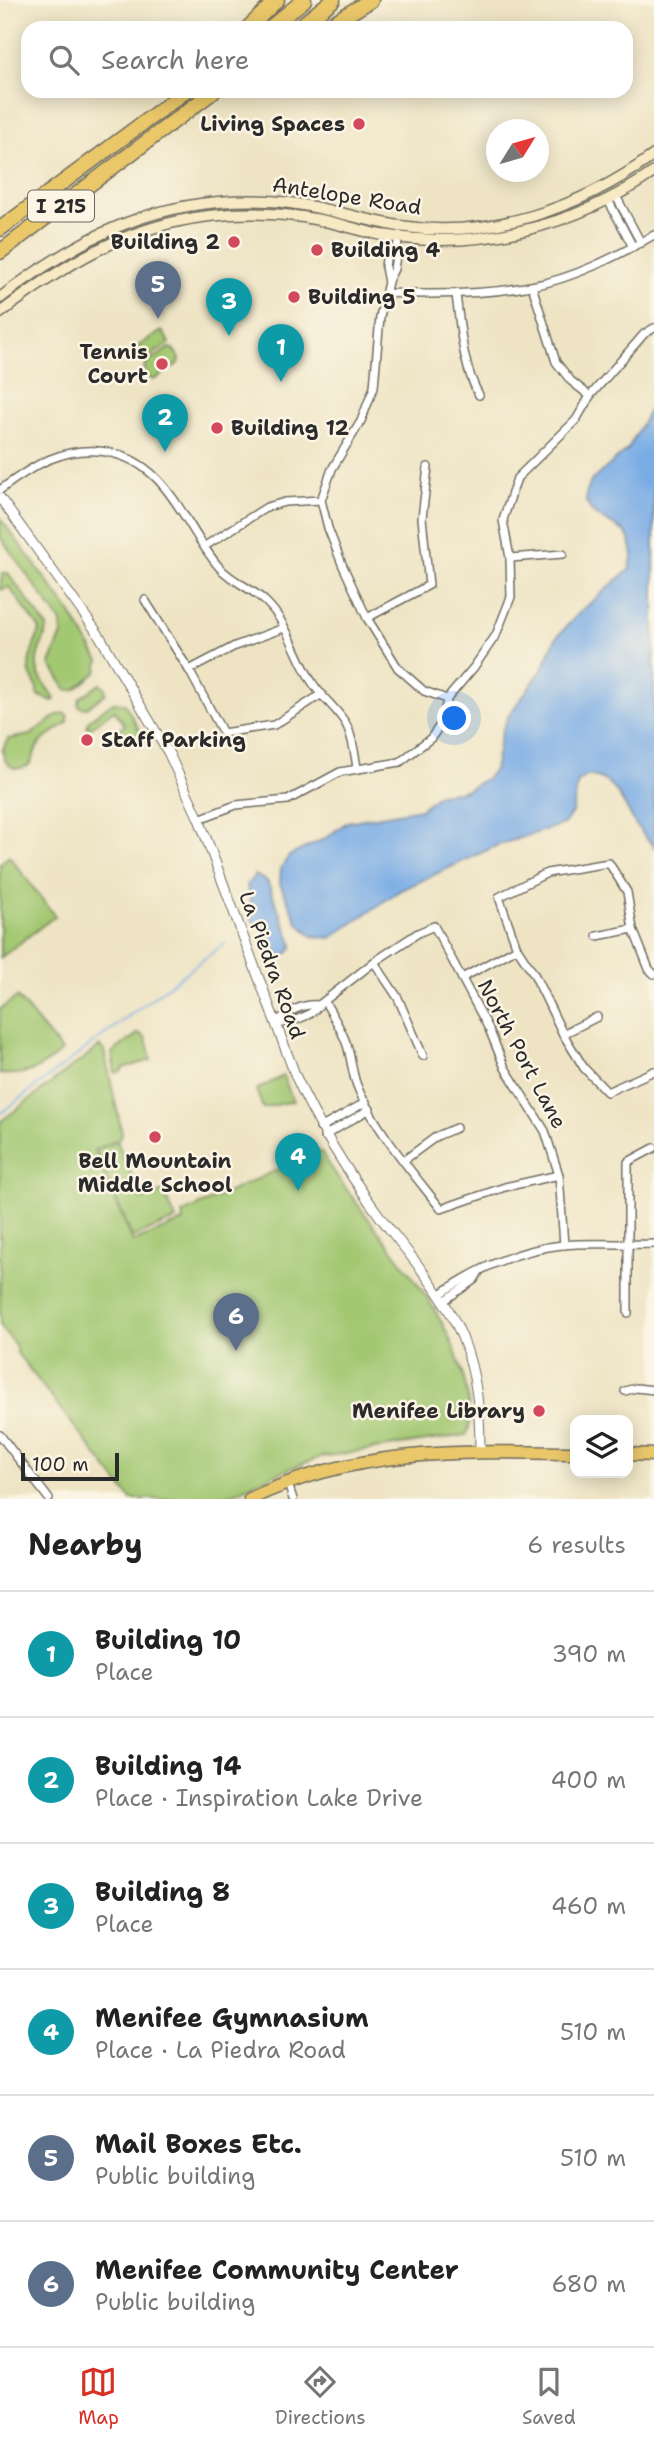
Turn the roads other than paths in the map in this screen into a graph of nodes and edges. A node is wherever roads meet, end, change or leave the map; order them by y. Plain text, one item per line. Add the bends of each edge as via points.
1 (277, 0) edge
2 (304, 0) edge
3 (333, 0) edge
4 (370, 0) edge
5 (255, 21) edge
6 (278, 21) edge
7 (307, 21) edge
8 (336, 21) edge
9 (163, 98) edge
10 (177, 98) edge
11 (205, 98) edge
12 (217, 98) edge
13 (121, 140) junction
14 (654, 155) edge
15 (121, 160) junction
16 (654, 172) edge
17 (609, 185) junction
18 (612, 198) junction
19 (548, 225) junction
20 (0, 229) edge
21 (396, 233) junction
22 (654, 235) edge
23 (641, 243) junction
24 (633, 247) junction
25 (0, 252) edge
26 (532, 286) junction
27 (386, 293) junction
28 (456, 295) junction
29 (0, 298) edge
30 (0, 313) edge
31 (654, 328) edge
32 (479, 395) dead end
33 (590, 396) junction
34 (428, 467) dead end
35 (0, 490) edge
36 (0, 498) edge
37 (321, 500) junction
38 (205, 546) junction
39 (563, 554) dead end
40 (510, 558) junction
41 (145, 600) dead end
42 (367, 618) junction
43 (284, 628) junction
44 (188, 670) junction
45 (322, 694) junction
46 (447, 699) junction
47 (357, 768) junction
48 (199, 819) junction
49 (633, 929) junction
50 (597, 936) dead end
51 (517, 948) junction
52 (374, 962) junction
53 (654, 974) edge
54 (462, 978) junction
55 (322, 1003) junction
56 (597, 1017) dead end
57 (276, 1024) junction
58 (563, 1034) junction
59 (423, 1056) dead end
60 (654, 1071) edge
61 (368, 1105) junction
62 (456, 1128) dead end
63 (322, 1132) junction
64 (654, 1148) edge
65 (403, 1161) junction
66 (559, 1175) junction
67 (654, 1244) edge
68 (564, 1245) junction
69 (628, 1245) junction
70 (442, 1298) junction
71 (628, 1313) dead end
72 (654, 1390) edge
73 (625, 1391) dead end
74 (0, 1435) edge
75 (480, 1451) junction
76 (570, 1453) edge
77 (633, 1454) edge
78 (654, 1455) edge
79 (288, 1484) junction
80 (49, 1499) edge
81 (250, 1499) edge
82 (293, 1499) edge

1 - 5 highway
2 - 6 highway
3 - 7 highway
4 - 8 highway
9 - 13 highway via 136,119
10 - 13 highway, I 215
11 - 15 highway, I 215
12 - 15 highway via 140,155
13 - 20 highway, I 215
14 - 17 main road, Antelope Road
14 - 18 main road via 648,166 615,188
15 - 25 highway, I 215
16 - 18 main road, Antelope Road
17 - 19 main road via 600,197
17 - 21 main road, Antelope Road via 565,206 511,222
18 - 19 main road, Antelope Road
18 - 23 street
18 - 24 street
19 - 21 main road, Antelope Road via 477,239
21 - 27 street via 394,269
21 - 29 main road, Antelope Road via 302,205 269,201 193,205 103,232 51,260
21 - 30 main road, Antelope Road via 278,215 185,220 142,230 95,250
22 - 23 street
23 - 24 street
24 - 26 street via 598,265
26 - 28 street
26 - 33 street via 556,362
27 - 28 street
27 - 37 street via 374,387
28 - 32 street via 463,351
31 - 33 street
33 - 40 street via 576,420 517,478 503,520
34 - 42 street via 422,518 429,585
35 - 38 street via 64,453 108,452 145,468 160,481
36 - 48 street, La Piedra Road via 104,643 169,754
37 - 38 street via 267,507
37 - 42 street via 332,540
38 - 43 street via 233,580 265,601
39 - 40 street
40 - 46 street via 511,597 496,635
41 - 44 street
42 - 46 street via 398,668 424,691
43 - 44 street
43 - 45 street
44 - 45 street via 223,733 274,724
45 - 47 street via 348,728
46 - 47 street via 443,721 415,752 400,762
47 - 48 street via 327,778 288,800 236,805
48 - 57 street, La Piedra Road
49 - 50 street
49 - 51 street via 627,892 609,863 547,873 499,897
49 - 53 street
51 - 54 street
51 - 58 street
52 - 54 street, North Port Lane via 434,926
52 - 55 street
52 - 59 street via 398,998
54 - 66 street, North Port Lane via 505,1068 545,1131
55 - 57 street via 314,1012
55 - 61 street via 347,1046 356,1083
56 - 58 street
57 - 63 street, La Piedra Road
58 - 60 street via 584,1069 607,1092
61 - 63 street
61 - 65 street
62 - 65 street
63 - 70 street, La Piedra Road
64 - 69 street via 628,1162
65 - 66 street via 442,1209 505,1187
66 - 68 street, North Port Lane
67 - 69 street
68 - 69 street
68 - 70 street via 522,1253 479,1272 474,1280
69 - 71 street
70 - 75 street, La Piedra Road via 472,1364 480,1404
72 - 73 street
74 - 80 street
75 - 76 main road
75 - 79 main road via 378,1459
77 - 78 main road
79 - 81 main road
79 - 82 street

